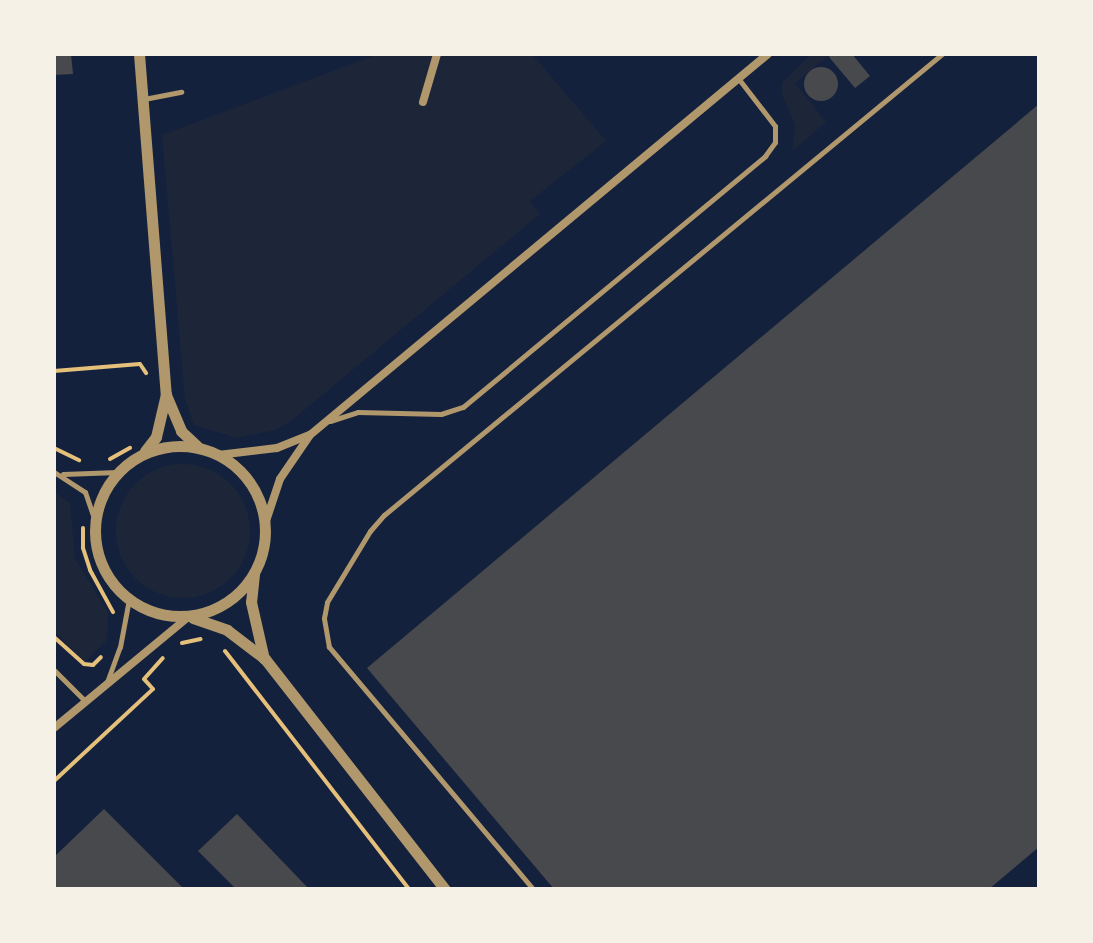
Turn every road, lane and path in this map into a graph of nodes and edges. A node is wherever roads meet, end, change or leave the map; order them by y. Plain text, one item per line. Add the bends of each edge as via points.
1 (139, 54) edge
2 (437, 54) edge
3 (768, 54) edge
4 (942, 54) edge
5 (738, 78) junction
6 (181, 92) dead end
7 (143, 99) junction
8 (423, 102) dead end
9 (54, 371) edge
10 (149, 381) dead end
11 (166, 394) junction
12 (322, 425) junction
13 (310, 435) junction
14 (54, 448) edge
15 (199, 448) junction
16 (136, 451) junction
17 (218, 455) junction
18 (85, 462) dead end
19 (102, 463) dead end
20 (55, 472) edge
21 (118, 472) junction
22 (81, 519) dead end
23 (95, 521) junction
24 (265, 524) junction
25 (255, 573) junction
26 (129, 599) junction
27 (187, 618) junction
28 (115, 619) dead end
29 (54, 637) edge
30 (207, 639) dead end
31 (216, 642) dead end
32 (178, 645) dead end
33 (166, 653) dead end
34 (104, 655) dead end
35 (265, 659) junction
36 (54, 670) edge
37 (105, 687) junction
38 (86, 702) junction
39 (54, 728) edge
40 (54, 781) edge
41 (409, 889) edge
42 (445, 889) edge
43 (533, 889) edge

1 - 7 street
2 - 8 street
3 - 5 street
4 - 43 lane via 384,515 327,602 329,647
5 - 12 street
5 - 12 lane via 770,118 776,134 771,150 740,176 463,407 441,414 358,412
6 - 7 lane
7 - 11 street
9 - 10 path via 140,364
11 - 15 street via 181,431
11 - 16 street via 156,437
12 - 13 street
13 - 17 street via 277,448
13 - 24 street via 280,479
14 - 18 path
15 - 16 street
15 - 17 street
16 - 19 path
16 - 21 street
17 - 24 street via 251,485
20 - 21 lane
20 - 23 lane via 85,492
21 - 23 street via 102,495
22 - 28 path via 90,570
23 - 26 street via 101,564
24 - 25 street
25 - 27 street via 223,604
25 - 35 street via 251,602
26 - 27 street
26 - 37 lane
27 - 35 street via 227,630
27 - 37 street
29 - 34 path via 84,664 93,665
30 - 32 path
31 - 41 path
33 - 40 path via 144,679 153,689
35 - 42 street
36 - 38 lane
37 - 38 street
38 - 39 street

